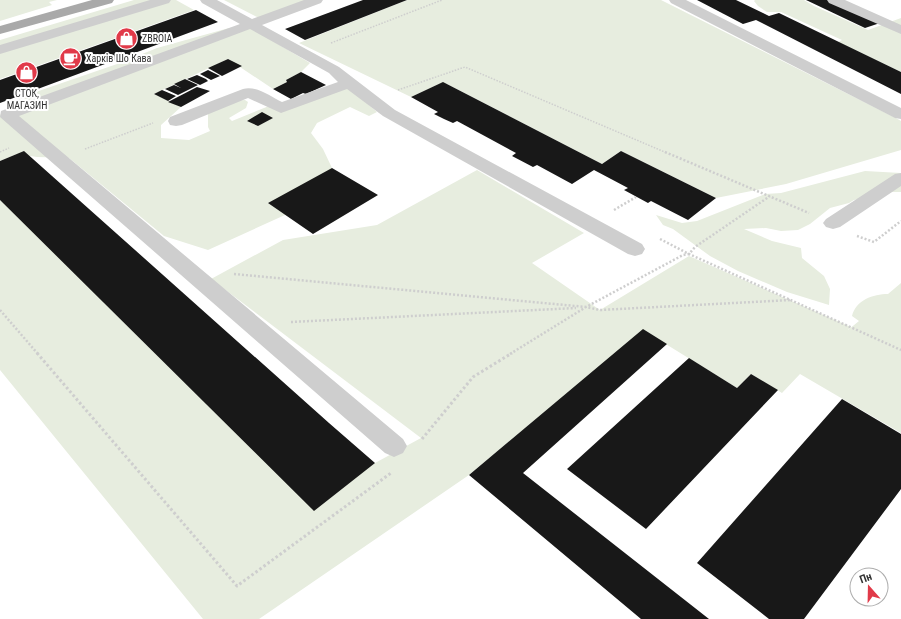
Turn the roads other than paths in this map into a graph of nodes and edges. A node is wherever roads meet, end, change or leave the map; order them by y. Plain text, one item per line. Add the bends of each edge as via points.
1 (107, 0) edge
2 (164, 0) edge
3 (207, 0) edge
4 (316, 0) edge
5 (676, 0) edge
6 (834, 0) edge
7 (253, 25) junction
8 (0, 30) edge
9 (901, 30) edge
10 (0, 50) edge
11 (349, 83) junction
12 (901, 114) edge
13 (176, 121) dead end
14 (901, 178) edge
15 (833, 223) road end
16 (635, 249) dead end
17 (394, 446) dead end

1 - 8 main road
2 - 10 lane
3 - 7 lane
4 - 7 lane
5 - 12 lane
6 - 9 lane
7 - 11 lane via 334,70
7 - 17 lane via 7,115
11 - 13 lane via 281,108 249,92
11 - 16 lane via 389,113
14 - 15 lane

